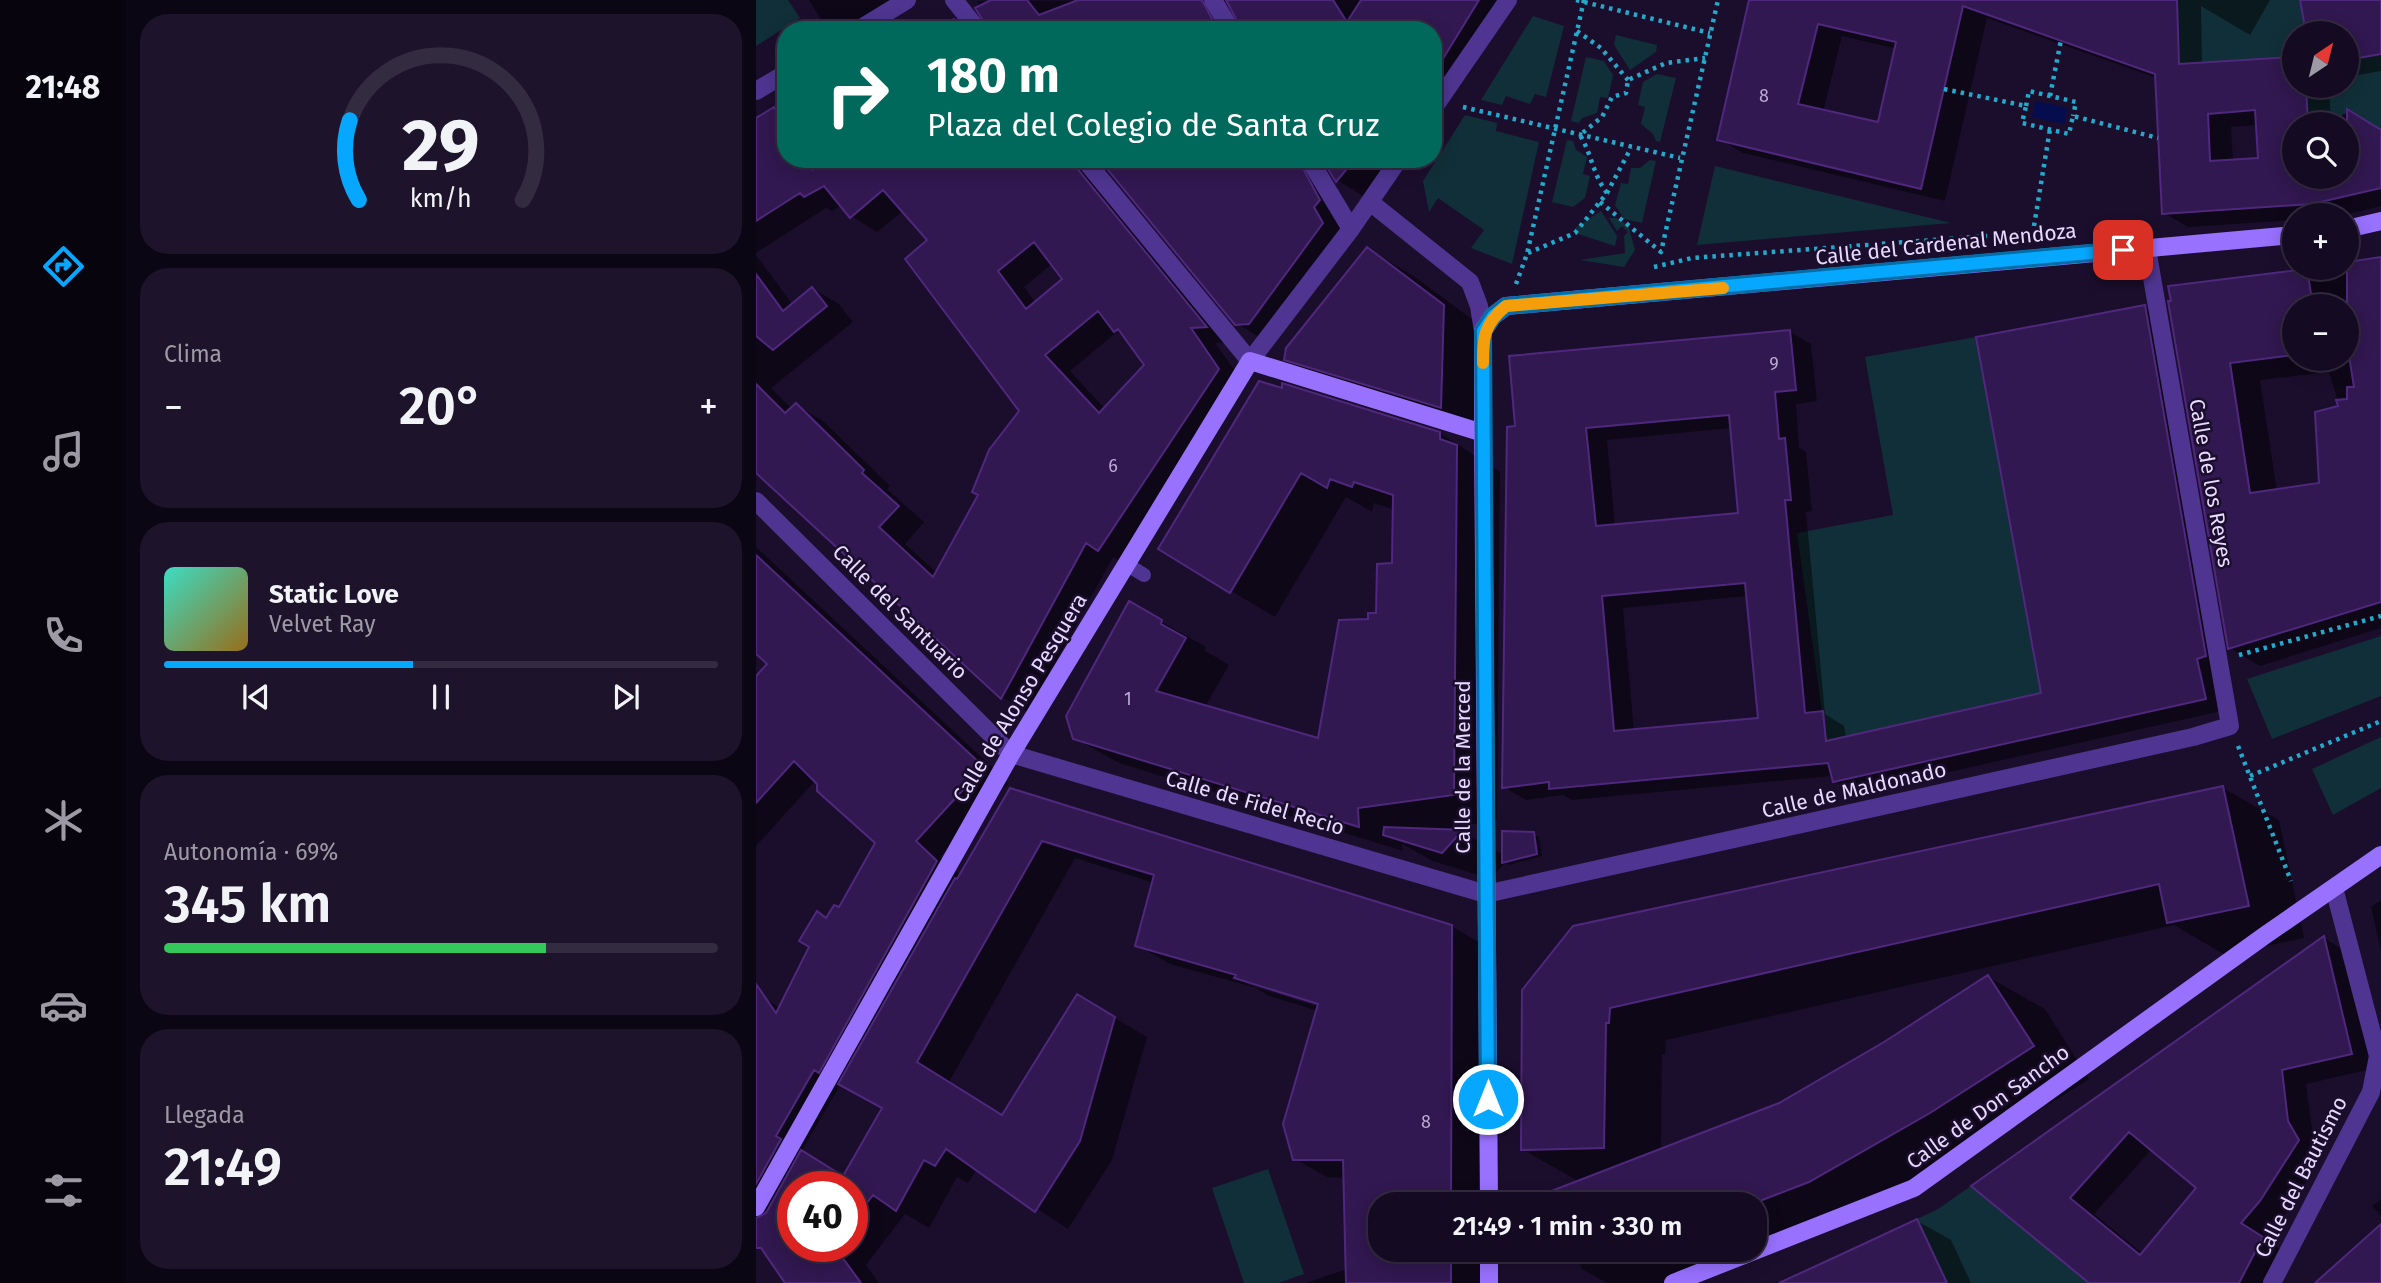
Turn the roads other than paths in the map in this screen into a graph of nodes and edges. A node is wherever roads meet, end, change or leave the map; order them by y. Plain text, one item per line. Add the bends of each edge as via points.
1 (907, 0) edge
2 (954, 0) edge
3 (1213, 0) edge
4 (1508, 0) edge
5 (873, 21) edge
6 (971, 21) edge
7 (1226, 21) edge
8 (777, 79) edge
9 (756, 92) edge
10 (1442, 96) edge
11 (1091, 168) edge
12 (1314, 168) edge
13 (1393, 168) edge
14 (1370, 202) junction
15 (2381, 221) edge
16 (2359, 226) edge
17 (1351, 229) junction
18 (2282, 236) edge
19 (2147, 249) junction
20 (1483, 331) junction
21 (1250, 361) junction
22 (1483, 433) junction
23 (756, 501) edge
24 (1126, 564) junction
25 (1144, 575) dead end
26 (2230, 726) joint
27 (1011, 754) junction
28 (2381, 855) edge
29 (2333, 888) junction
30 (1486, 894) junction
31 (2376, 1091) edge
32 (1489, 1192) edge
33 (756, 1207) edge
34 (1489, 1262) edge
35 (1489, 1283) edge
36 (1673, 1283) edge
37 (2272, 1283) edge

1 - 5 street
2 - 6 street
3 - 7 street
4 - 10 street
8 - 9 street
11 - 21 street
12 - 17 street
13 - 14 street, Calle de Alonso Pesquera
14 - 17 street, Calle de Alonso Pesquera
14 - 20 street via 1470,282
15 - 16 street
17 - 21 street, Calle de Alonso Pesquera
18 - 19 street, Calle del Cardenal Mendoza
19 - 20 street, Calle del Cardenal Mendoza via 1506,306
19 - 26 street, Calle de los Reyes
20 - 22 street, Calle de la Merced
21 - 22 street
21 - 24 street, Calle de Alonso Pesquera
22 - 30 street, Calle de la Merced
23 - 27 street, Calle del Santuario
24 - 25 lane
24 - 27 street, Calle de Alonso Pesquera
26 - 30 street, Calle de Maldonado
27 - 30 street, Calle de Fidel Recio
27 - 33 street, Calle de Alonso Pesquera
28 - 29 street, Calle de Don Sancho
29 - 31 street, Calle del Bautismo via 2378,1056
29 - 36 street, Calle de Don Sancho via 1914,1188
30 - 32 street, Calle de la Merced
31 - 37 street, Calle del Bautismo
34 - 35 street

